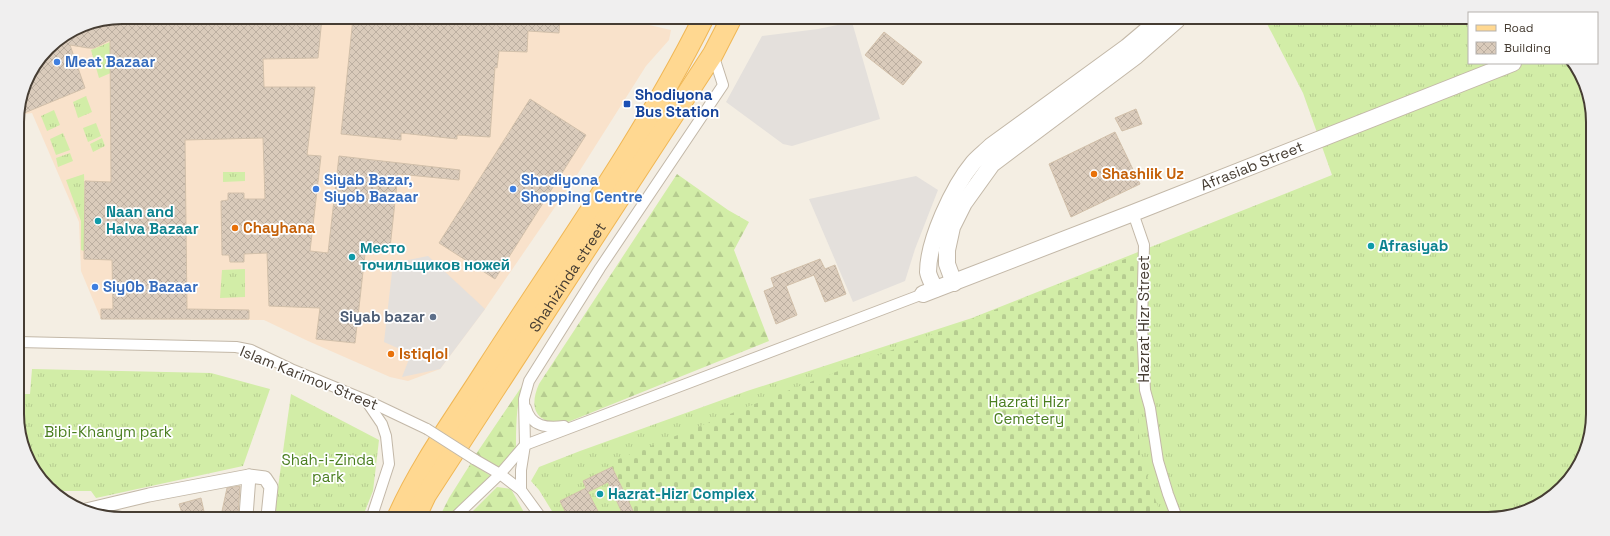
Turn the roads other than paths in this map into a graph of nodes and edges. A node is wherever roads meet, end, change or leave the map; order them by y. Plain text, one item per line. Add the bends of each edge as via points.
1 (700, 24) edge
2 (728, 24) edge
3 (1154, 24) edge
4 (1173, 24) edge
5 (713, 54) junction
6 (1510, 64) edge
7 (1133, 213) junction
8 (954, 283) junction
9 (929, 292) junction
10 (24, 342) edge
11 (366, 400) junction
12 (524, 400) junction
13 (578, 425) junction
14 (525, 444) junction
15 (500, 474) junction
16 (249, 476) junction
17 (521, 490) junction
18 (94, 508) edge
19 (246, 512) edge
20 (268, 512) edge
21 (373, 512) edge
22 (400, 512) edge
23 (418, 512) edge
24 (460, 512) edge
25 (537, 512) edge
26 (1175, 512) edge

1 - 22 main road, Shahizinda street via 682,60 614,173 438,444
2 - 5 main road, Shahizinda street
3 - 9 street via 1127,47 991,146 973,163 950,201 935,236 928,274
4 - 8 street via 1136,56 992,164 964,203 952,227 947,264
5 - 12 street via 723,85 596,274 529,381
5 - 23 main road, Shahizinda street via 426,495
6 - 7 street, Afrasiab Street
7 - 8 street, Afrasiab Street
7 - 26 street, Hazrat Hizr Street via 1144,245 1142,324 1145,390 1158,461
8 - 9 street, Afrasiab Street
9 - 13 street
10 - 11 street, Islam Karimov Street via 236,347 251,350
11 - 15 street, Islam Karimov Street, bridge via 427,429
11 - 21 street via 382,424 389,464
12 - 13 street via 528,413 536,423 546,427
12 - 14 street
13 - 14 street
14 - 15 street
14 - 17 street
15 - 17 street, Islam Karimov Street
15 - 24 street
16 - 18 street
16 - 19 street
16 - 20 street via 265,478 271,487
17 - 25 street, Islam Karimov Street

